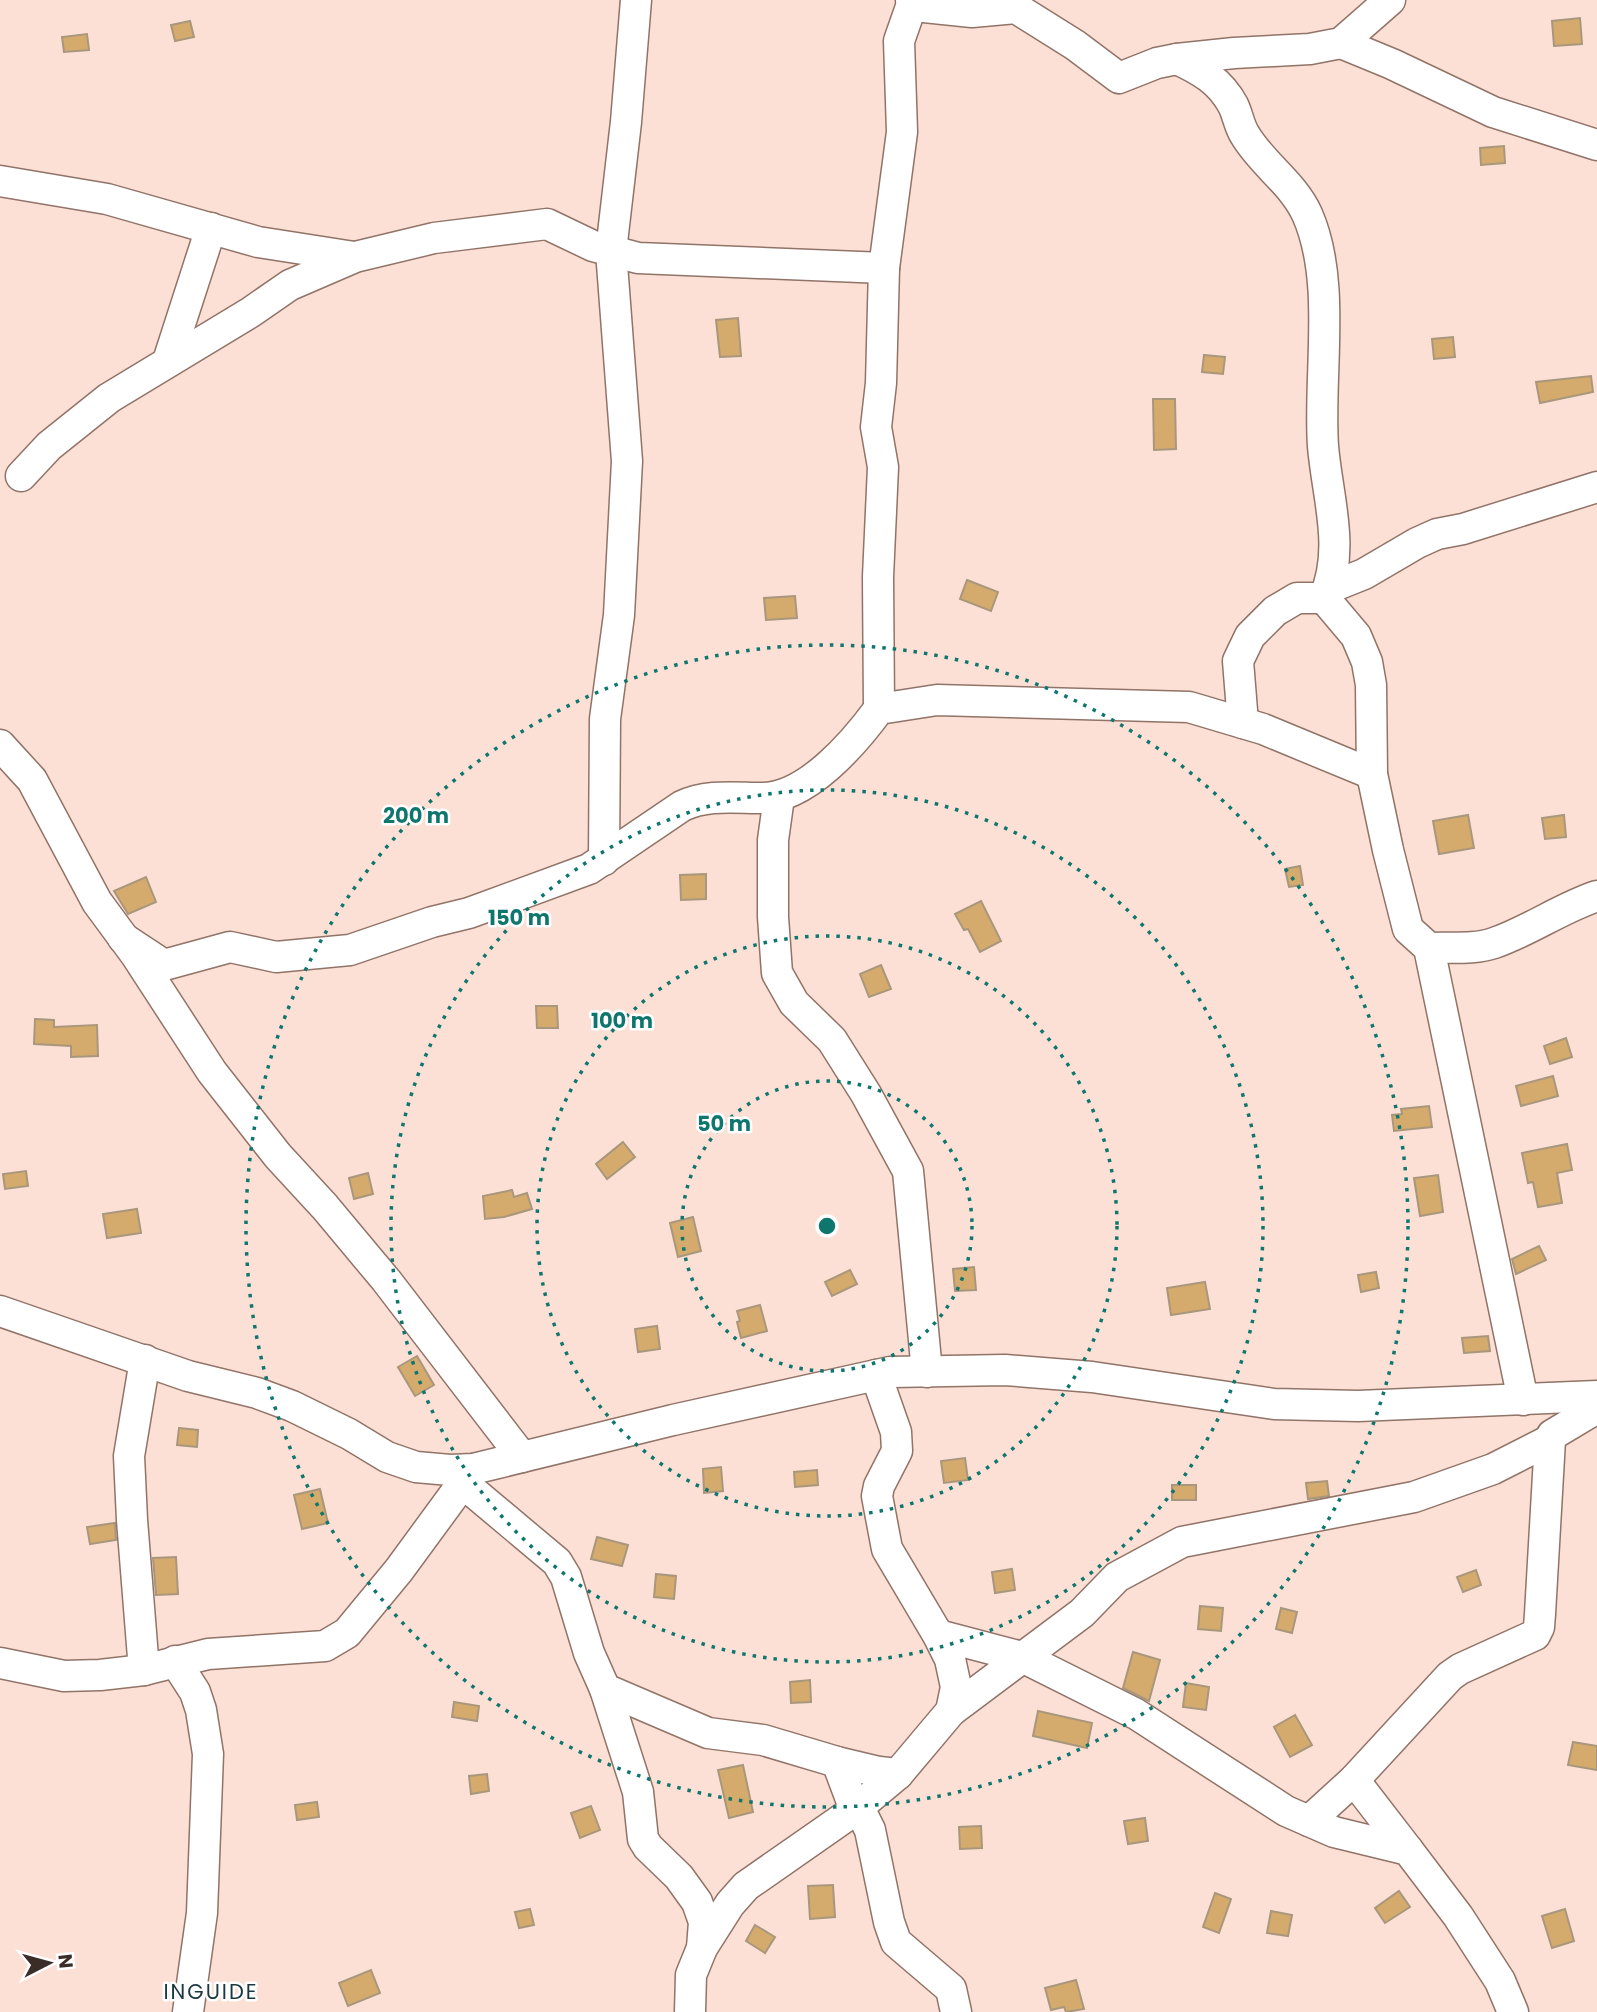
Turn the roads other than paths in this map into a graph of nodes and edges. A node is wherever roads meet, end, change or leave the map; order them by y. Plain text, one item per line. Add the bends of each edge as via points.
1 (636, 0) edge
2 (1390, 0) edge
3 (912, 1) edge
4 (1340, 43) junction
5 (1177, 59) junction
6 (1597, 145) edge
7 (0, 181) edge
8 (211, 228) junction
9 (611, 251) junction
10 (355, 257) junction
11 (884, 268) junction
12 (168, 361) junction
13 (21, 476) dead end
14 (1597, 487) edge
15 (1327, 593) junction
16 (879, 709) junction
17 (1243, 723) junction
18 (0, 744) edge
19 (1372, 774) junction
20 (779, 797) junction
21 (604, 860) junction
22 (1597, 895) edge
23 (123, 938) junction
24 (1429, 948) junction
25 (0, 1311) edge
26 (145, 1360) junction
27 (927, 1372) junction
28 (876, 1375) junction
29 (1597, 1396) edge
30 (1523, 1400) junction
31 (1597, 1408) edge
32 (1550, 1440) junction
33 (522, 1457) junction
34 (468, 1476) junction
35 (938, 1635) junction
36 (1022, 1657) junction
37 (175, 1661) junction
38 (0, 1663) edge
39 (144, 1670) junction
40 (605, 1689) junction
41 (951, 1712) junction
42 (836, 1762) junction
43 (898, 1774) junction
44 (1354, 1780) junction
45 (855, 1810) junction
46 (1309, 1821) junction
47 (1408, 1850) junction
48 (702, 1948) junction
49 (188, 2012) edge
50 (690, 2012) edge
51 (956, 2012) edge
52 (1513, 2012) edge

1 - 9 street
2 - 4 street
3 - 5 street via 924,7 972,12 1016,8 1119,78
3 - 11 street via 899,41 902,132
4 - 5 street
4 - 6 street via 1493,112
5 - 15 street via 1218,83 1233,104 1245,135 1288,184 1307,214 1325,302 1323,445 1336,529
7 - 8 street via 107,200
8 - 10 street via 258,242
8 - 12 street
9 - 10 street via 547,224 434,238
9 - 11 street via 638,258
9 - 21 street via 627,461 619,615 605,719
10 - 12 street via 290,285
11 - 16 street via 876,427 883,467
12 - 13 street via 109,398
14 - 15 street via 1437,534
15 - 17 street via 1297,598 1275,611 1250,636 1238,661
15 - 19 street via 1356,636 1367,662
16 - 17 street via 937,700 1189,707
16 - 20 street via 858,738 830,763
17 - 19 street
18 - 23 street via 32,780 97,902
19 - 24 street via 1408,929
20 - 21 street via 694,800
20 - 27 street via 773,840 777,974 794,1003 832,1040 908,1171
21 - 23 street via 469,913 350,950 276,957 230,947 164,965
22 - 24 street via 1494,943
23 - 33 street via 240,1110 386,1280
24 - 30 street
25 - 26 street
26 - 34 street via 292,1406 406,1464
26 - 39 street via 129,1456
27 - 28 street
27 - 30 street via 1005,1370 1092,1377 1274,1404
28 - 33 street
28 - 35 street via 896,1432 897,1451 877,1496 887,1549
29 - 30 street
31 - 32 street via 1552,1434
32 - 36 street via 1493,1469 1415,1497 1182,1542 1117,1577 1082,1613
32 - 44 street via 1535,1635 1450,1676
33 - 34 street
34 - 37 street via 399,1570 338,1640 325,1646 241,1650
34 - 40 street via 557,1562
35 - 36 street
35 - 41 street via 957,1687
36 - 41 street
36 - 46 street via 1136,1714 1286,1811
37 - 39 street
37 - 49 street via 198,1701 208,1754 202,1923
38 - 39 street via 64,1676
40 - 42 street via 708,1733 763,1740
40 - 48 street via 639,1793 643,1839 697,1902 704,1922
41 - 43 street
42 - 43 street
42 - 45 street
43 - 45 street
44 - 46 street
44 - 47 street
45 - 48 street via 746,1886
45 - 51 street via 870,1830 896,1942 946,1983
46 - 47 street via 1334,1832
47 - 52 street via 1458,1916 1500,1981
48 - 50 street via 691,1975

